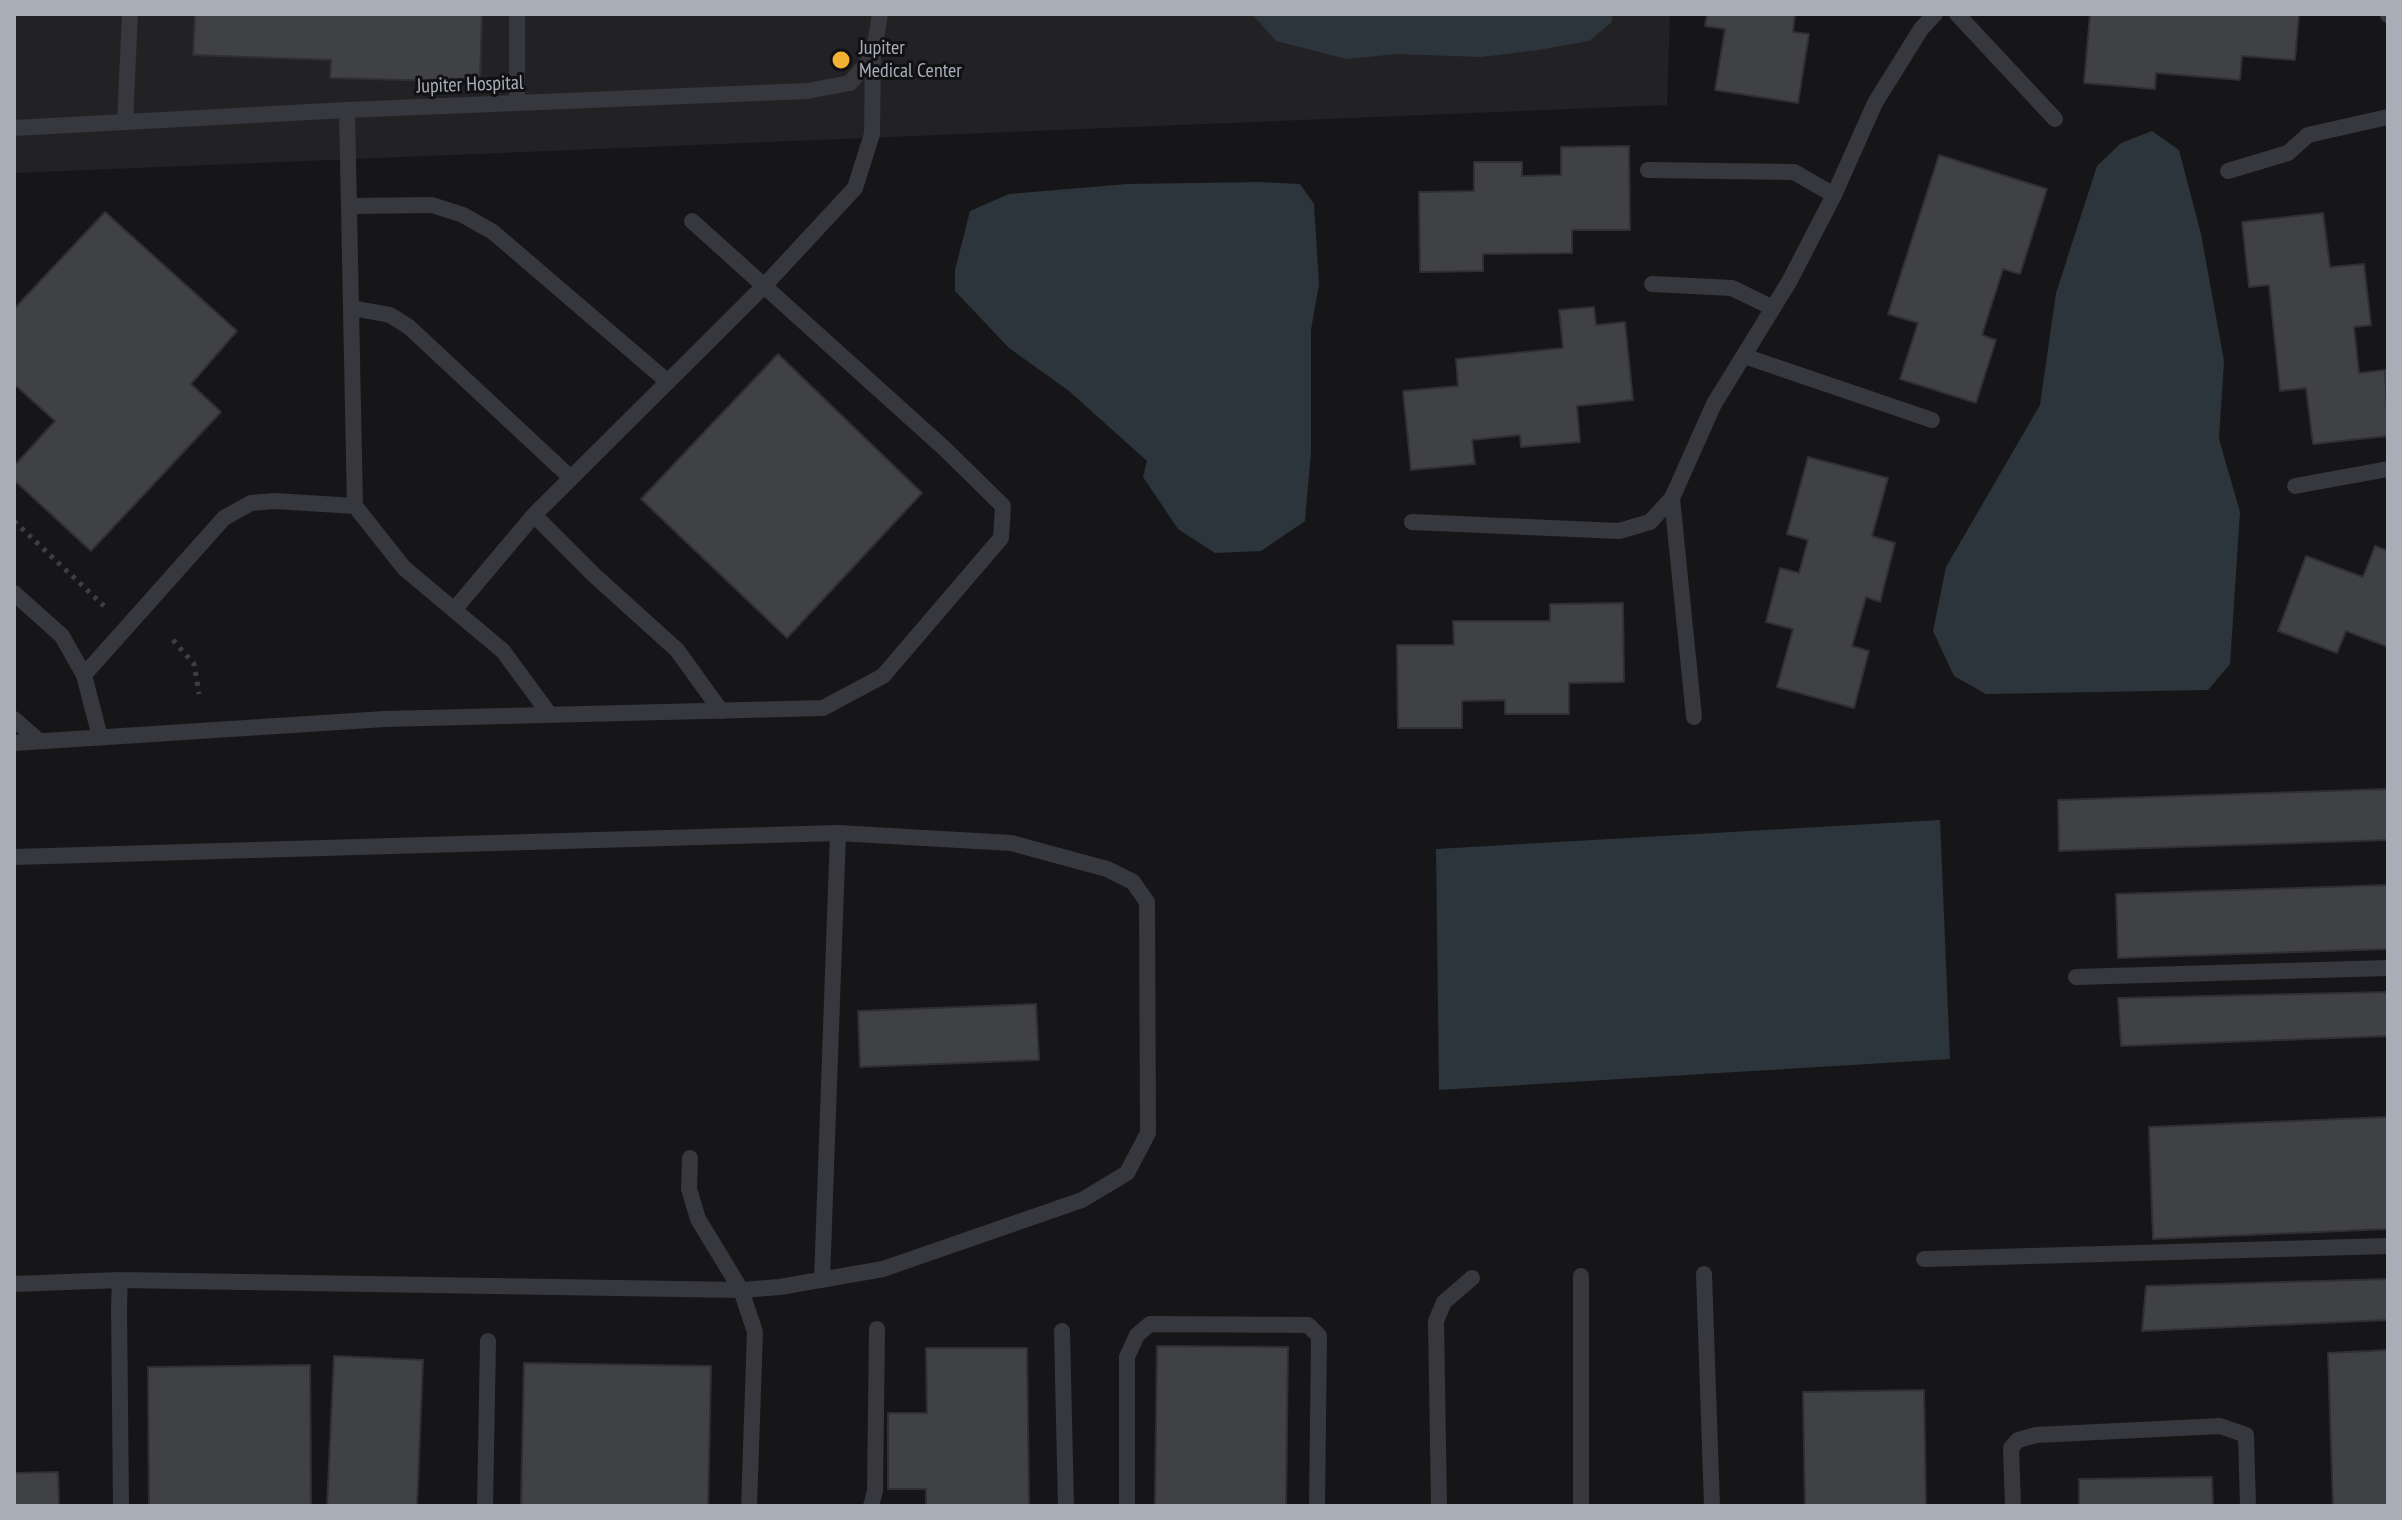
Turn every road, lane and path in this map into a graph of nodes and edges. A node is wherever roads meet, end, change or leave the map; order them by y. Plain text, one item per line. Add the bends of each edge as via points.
1 (130, 14) edge
2 (517, 14) edge
3 (880, 14) edge
4 (1935, 14) edge
5 (1957, 14) edge
6 (873, 56) junction
7 (517, 103) junction
8 (347, 110) junction
9 (2388, 117) edge
10 (2055, 119) dead end
11 (125, 122) junction
12 (14, 128) edge
13 (1648, 170) dead end
14 (2228, 171) dead end
15 (1834, 195) junction
16 (349, 206) junction
17 (692, 221) dead end
18 (1652, 284) dead end
19 (764, 286) junction
20 (352, 308) junction
21 (1773, 308) junction
22 (1744, 356) junction
23 (668, 382) junction
24 (1932, 420) dead end
25 (2388, 469) edge
26 (571, 478) junction
27 (2295, 486) dead end
28 (1672, 498) junction
29 (355, 506) junction
30 (534, 515) junction
31 (14, 521) edge
32 (1412, 522) dead end
33 (14, 593) edge
34 (104, 606) dead end
35 (454, 610) junction
36 (173, 640) dead end
37 (84, 675) junction
38 (199, 694) dead end
39 (721, 711) junction
40 (550, 715) junction
41 (1694, 717) dead end
42 (14, 719) edge
43 (100, 737) junction
44 (39, 741) junction
45 (14, 743) edge
46 (838, 833) junction
47 (14, 857) edge
48 (2388, 968) edge
49 (2076, 977) dead end
50 (690, 1158) dead end
51 (2388, 1246) edge
52 (1924, 1259) dead end
53 (1704, 1274) dead end
54 (1581, 1276) dead end
55 (1472, 1278) dead end
56 (120, 1280) junction
57 (822, 1280) junction
58 (14, 1284) edge
59 (741, 1290) junction
60 (877, 1329) dead end
61 (1062, 1331) dead end
62 (488, 1341) dead end
63 (121, 1506) edge
64 (485, 1506) edge
65 (749, 1506) edge
66 (871, 1506) edge
67 (1066, 1506) edge
68 (1127, 1506) edge
69 (1317, 1506) edge
70 (1439, 1506) edge
71 (1581, 1506) edge
72 (1712, 1506) edge
73 (2013, 1506) edge
74 (2248, 1506) edge

1 - 11 lane
2 - 7 lane
3 - 6 lane
4 - 15 lane via 1875,103
5 - 10 lane
6 - 7 lane, Jupiter Hospital via 850,83 807,91
6 - 19 lane via 872,134 855,188
7 - 8 lane, Jupiter Hospital
8 - 11 lane, Jupiter Hospital
8 - 16 lane
9 - 14 lane via 2308,135 2288,153
11 - 12 lane, Jupiter Hospital
13 - 15 lane via 1794,172
15 - 21 lane
16 - 20 lane
16 - 23 lane via 432,205 463,215 493,232
17 - 19 lane
18 - 21 lane via 1732,288
19 - 23 lane
19 - 39 lane via 1003,506 1001,538 883,676 823,708
20 - 26 lane via 390,315 409,327
20 - 29 lane
21 - 22 lane
22 - 24 lane
22 - 28 lane via 1714,404
23 - 26 lane
25 - 27 lane
26 - 30 lane
28 - 32 lane via 1650,522 1619,531
28 - 41 lane
29 - 35 lane via 404,568
29 - 37 lane via 251,503 224,518
30 - 35 lane
30 - 39 lane via 677,650
31 - 34 path
33 - 37 lane via 62,636
35 - 40 lane via 503,651
36 - 38 path via 194,664
37 - 43 lane
39 - 40 lane
40 - 43 lane via 385,719
42 - 44 lane
43 - 44 lane
44 - 45 lane
46 - 47 lane
46 - 57 lane
46 - 57 lane via 1011,843 1107,869 1133,882 1147,902 1148,1133 1127,1173 1082,1200 883,1269
48 - 49 lane
50 - 59 lane via 689,1189 698,1219
51 - 52 lane
53 - 72 lane
54 - 71 lane
55 - 70 lane via 1444,1302 1436,1321
56 - 58 lane
56 - 59 lane
56 - 63 lane
57 - 59 lane
59 - 65 lane via 755,1332
60 - 66 lane
61 - 67 lane
62 - 64 lane
68 - 69 lane via 1127,1357 1137,1335 1150,1324 1308,1325 1319,1336
73 - 74 lane via 2011,1448 2018,1440 2220,1426 2246,1435

